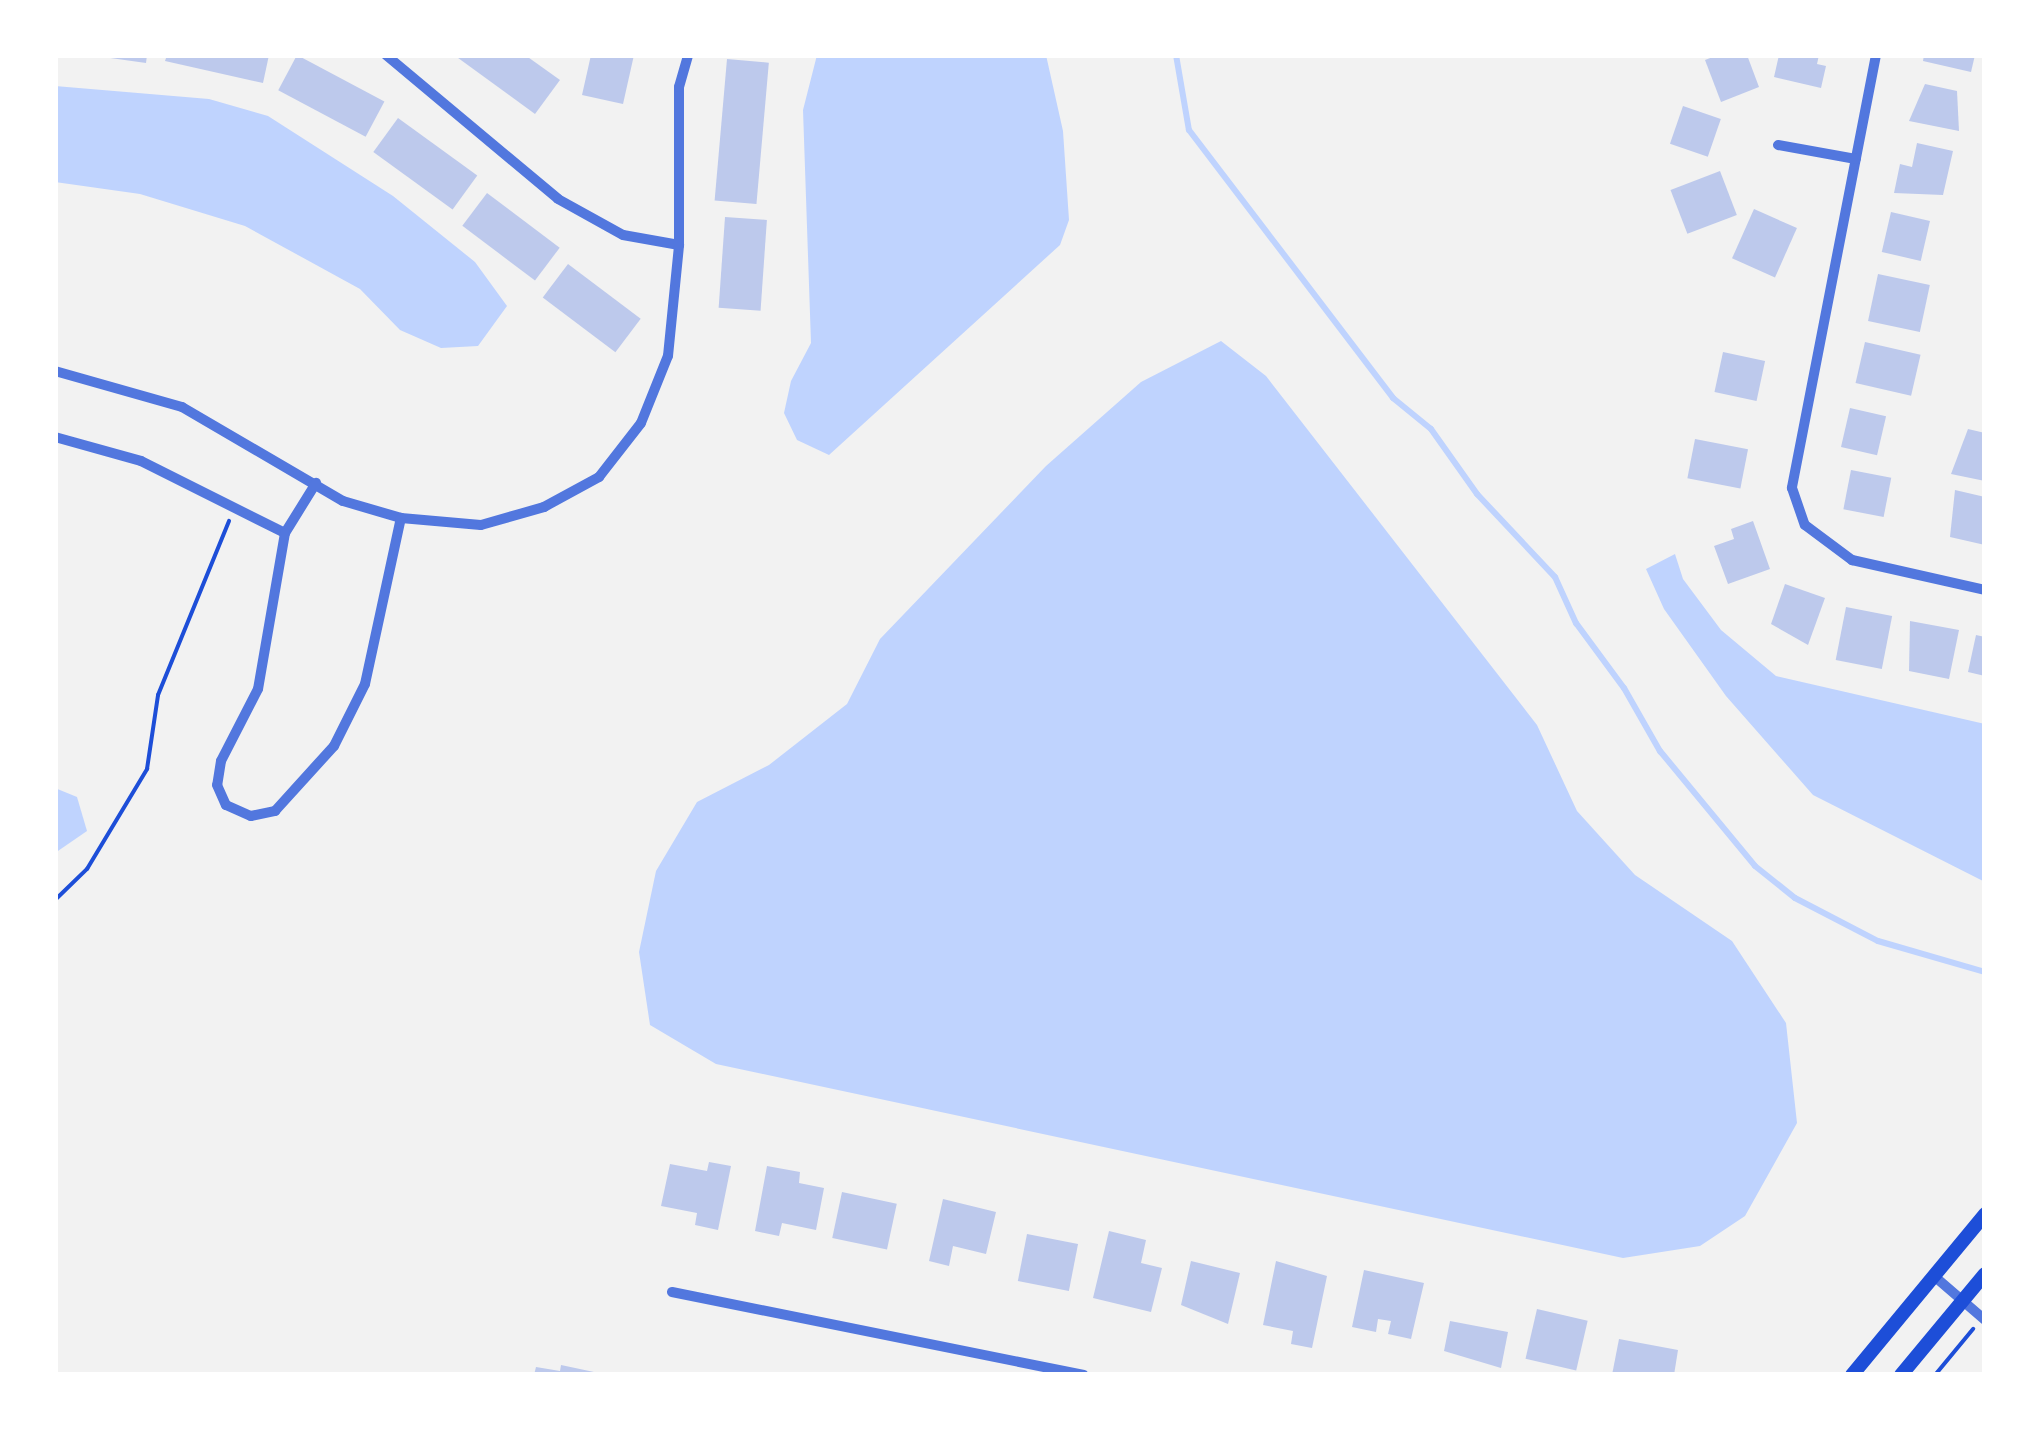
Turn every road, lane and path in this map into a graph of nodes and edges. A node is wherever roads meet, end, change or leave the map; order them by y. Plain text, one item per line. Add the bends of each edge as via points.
1 (386, 55) edge
2 (688, 55) edge
3 (1876, 55) edge
4 (1778, 144) dead end
5 (1856, 159) junction
6 (680, 245) junction
7 (55, 371) edge
8 (55, 437) edge
9 (316, 483) junction
10 (235, 508) junction
11 (401, 518) junction
12 (285, 533) junction
13 (1985, 590) edge
14 (55, 900) edge
15 (1985, 1214) edge
16 (1985, 1274) edge
17 (1934, 1276) junction
18 (672, 1292) dead end
19 (1963, 1301) junction
20 (1984, 1318) edge
21 (1084, 1375) edge
22 (1852, 1375) edge
23 (1901, 1375) edge
24 (1935, 1375) edge

1 - 6 street via 558,199 624,236
2 - 6 street via 679,87
3 - 5 street
4 - 5 street
5 - 13 street via 1792,488 1805,525 1852,560
6 - 11 street via 668,356 641,423 598,476 544,508 482,524
7 - 9 street via 182,407
8 - 10 street via 142,461
9 - 11 street via 343,501
9 - 12 street
10 - 12 street
10 - 14 path via 158,695 147,769 87,869
11 - 12 street via 365,684 334,746 275,811 251,816 226,805 217,785 221,760 258,688
15 - 17 main road
16 - 19 main road
17 - 19 street
17 - 22 main road
18 - 21 street
19 - 20 street
19 - 23 main road
20 - 24 path

